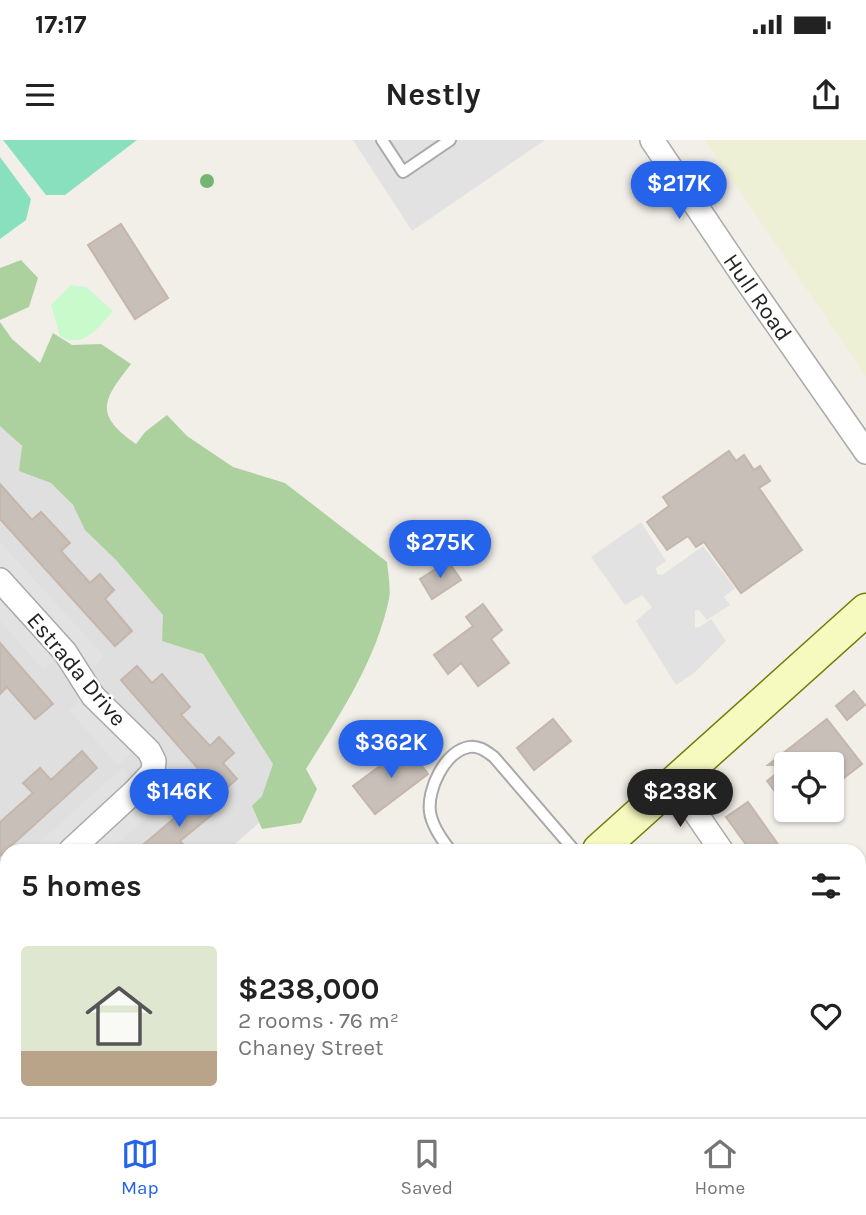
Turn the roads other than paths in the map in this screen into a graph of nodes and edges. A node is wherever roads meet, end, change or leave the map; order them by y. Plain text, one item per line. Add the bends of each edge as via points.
1 (382, 140) edge
2 (450, 140) edge
3 (652, 140) edge
4 (866, 452) edge
5 (0, 580) edge
6 (866, 610) edge
7 (675, 783) junction
8 (78, 844) edge
9 (446, 844) edge
10 (569, 844) edge
11 (606, 844) edge
12 (717, 844) edge

1 - 2 lane via 403,172
3 - 4 street, Hull Road
5 - 8 street, Estrada Drive via 65,652 93,696 154,761 153,772
6 - 7 street
7 - 11 street
7 - 12 street
9 - 10 lane via 430,814 430,791 451,759 468,747 494,757

